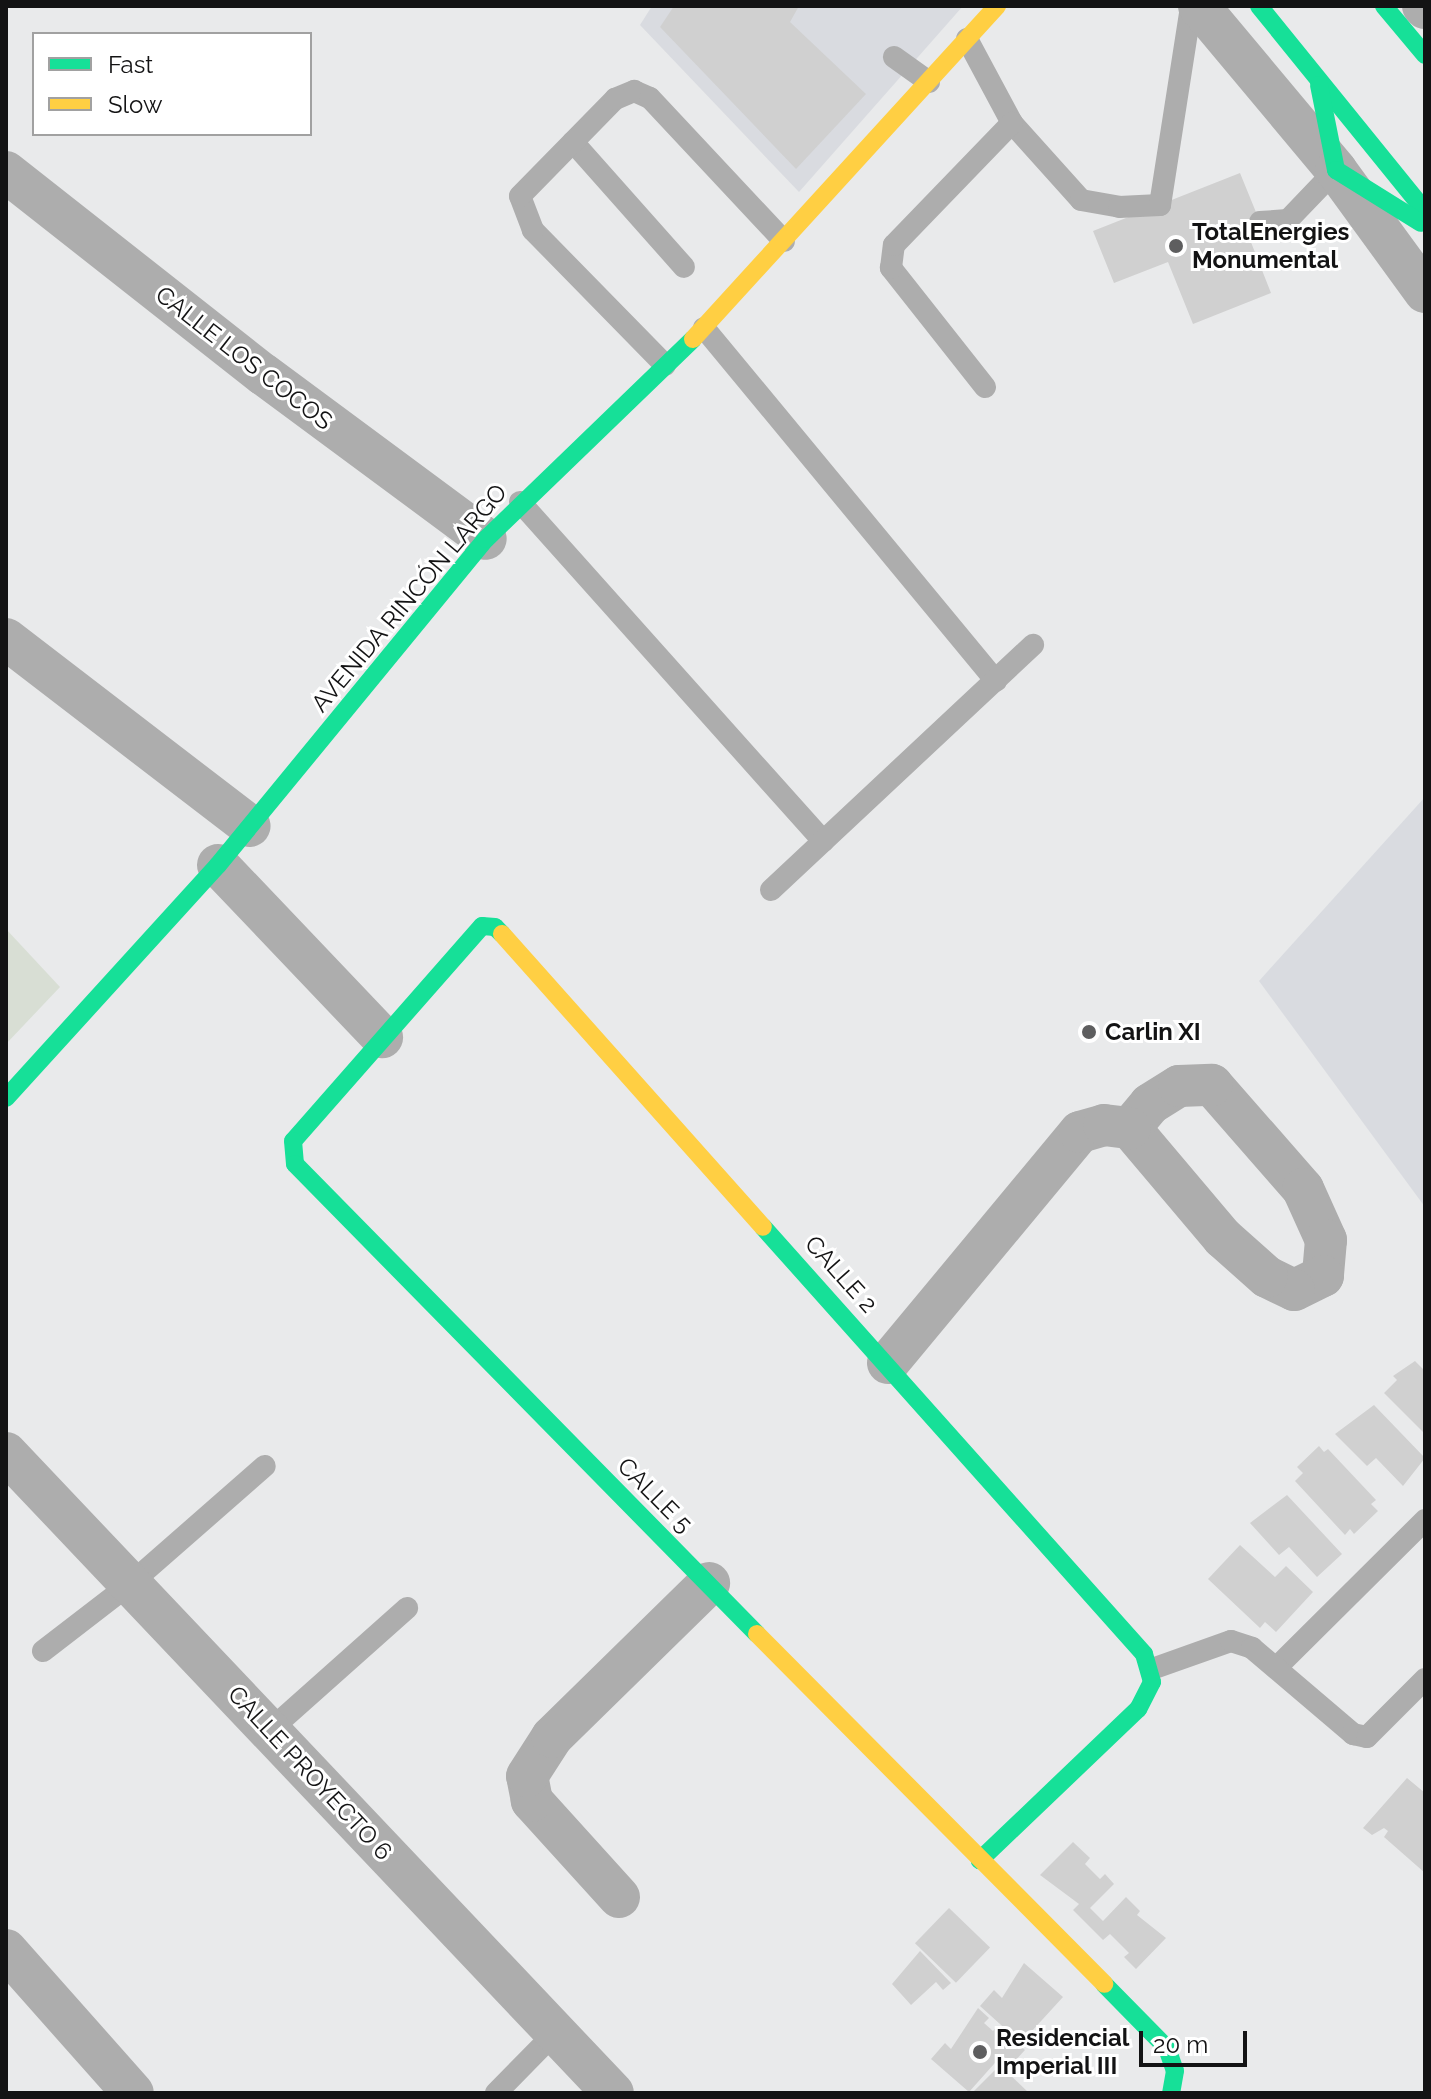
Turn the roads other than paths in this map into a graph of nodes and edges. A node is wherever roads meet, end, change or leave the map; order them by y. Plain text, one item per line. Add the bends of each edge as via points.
1 (997, 6) edge
2 (1191, 6) edge
3 (1199, 6) edge
4 (1259, 6) edge
5 (1384, 6) edge
6 (967, 39) junction
7 (1425, 55) edge
8 (894, 57) dead end
9 (1318, 79) junction
10 (929, 82) junction
11 (1012, 123) junction
12 (573, 142) junction
13 (1336, 170) junction
14 (6, 172) edge
15 (1425, 211) edge
16 (1260, 222) dead end
17 (1425, 226) edge
18 (784, 241) junction
19 (684, 267) dead end
20 (1425, 292) edge
21 (704, 328) junction
22 (665, 365) junction
23 (985, 387) dead end
24 (520, 502) junction
25 (486, 539) junction
26 (6, 639) edge
27 (1033, 645) dead end
28 (996, 681) junction
29 (250, 826) junction
30 (823, 841) junction
31 (218, 865) junction
32 (771, 890) dead end
33 (382, 1037) junction
34 (6, 1098) edge
35 (1130, 1128) junction
36 (888, 1363) junction
37 (6, 1453) edge
38 (265, 1466) dead end
39 (1425, 1520) edge
40 (709, 1583) junction
41 (130, 1584) junction
42 (407, 1608) dead end
43 (43, 1651) dead end
44 (1276, 1668) junction
45 (1152, 1669) junction
46 (1425, 1679) edge
47 (269, 1731) junction
48 (980, 1860) junction
49 (619, 1897) dead end
50 (6, 1950) edge
51 (556, 2032) junction
52 (133, 2093) edge
53 (496, 2093) edge
54 (613, 2093) edge
55 (1171, 2093) edge

1 - 6 main road, AVENIDA RINCÓN LARGO
2 - 11 lane via 1160,205 1119,207 1081,200
3 - 13 street
4 - 9 main road
5 - 7 main road
6 - 10 main road, AVENIDA RINCÓN LARGO
6 - 11 lane
8 - 10 lane
9 - 13 main road
9 - 15 main road
10 - 18 main road, AVENIDA RINCÓN LARGO
11 - 23 lane via 894,245 891,268
12 - 18 lane via 615,99 634,91 650,98
12 - 19 lane
12 - 22 lane via 520,196 523,214
13 - 16 lane via 1288,220
13 - 17 main road
13 - 20 street
14 - 25 street, CALLE LOS COCOS via 263,374
18 - 21 main road, AVENIDA RINCÓN LARGO
21 - 22 main road, AVENIDA RINCÓN LARGO
21 - 28 lane
22 - 24 main road, AVENIDA RINCÓN LARGO
24 - 25 main road, AVENIDA RINCÓN LARGO
24 - 30 lane
25 - 29 main road, AVENIDA RINCÓN LARGO
26 - 29 street
27 - 28 lane
28 - 30 lane
29 - 31 main road, AVENIDA RINCÓN LARGO
30 - 32 lane
31 - 33 street
31 - 34 main road, AVENIDA RINCÓN LARGO
33 - 36 main road, CALLE 2 via 482,926 495,927
33 - 40 main road, CALLE 5 via 293,1141 295,1164
35 - 35 street via 1223,1238 1267,1277 1294,1290 1323,1276 1326,1240 1303,1189 1212,1085 1179,1086 1150,1104
35 - 36 street via 1104,1125 1080,1132
36 - 45 main road, CALLE 2 via 1083,1582
37 - 41 street, CALLE PROYECTO 6
38 - 41 lane
39 - 44 lane
40 - 48 main road, CALLE 5
40 - 49 street via 552,1737 527,1776 532,1801
41 - 43 lane
41 - 47 street, CALLE PROYECTO 6
42 - 47 lane
44 - 45 lane via 1252,1648 1231,1641
44 - 46 lane via 1353,1734 1367,1737
45 - 48 main road via 1152,1682 1138,1709
47 - 51 street, CALLE PROYECTO 6
48 - 55 main road, CALLE 5 via 1167,2048 1175,2071
50 - 52 street
51 - 53 lane
51 - 54 street, CALLE PROYECTO 6

